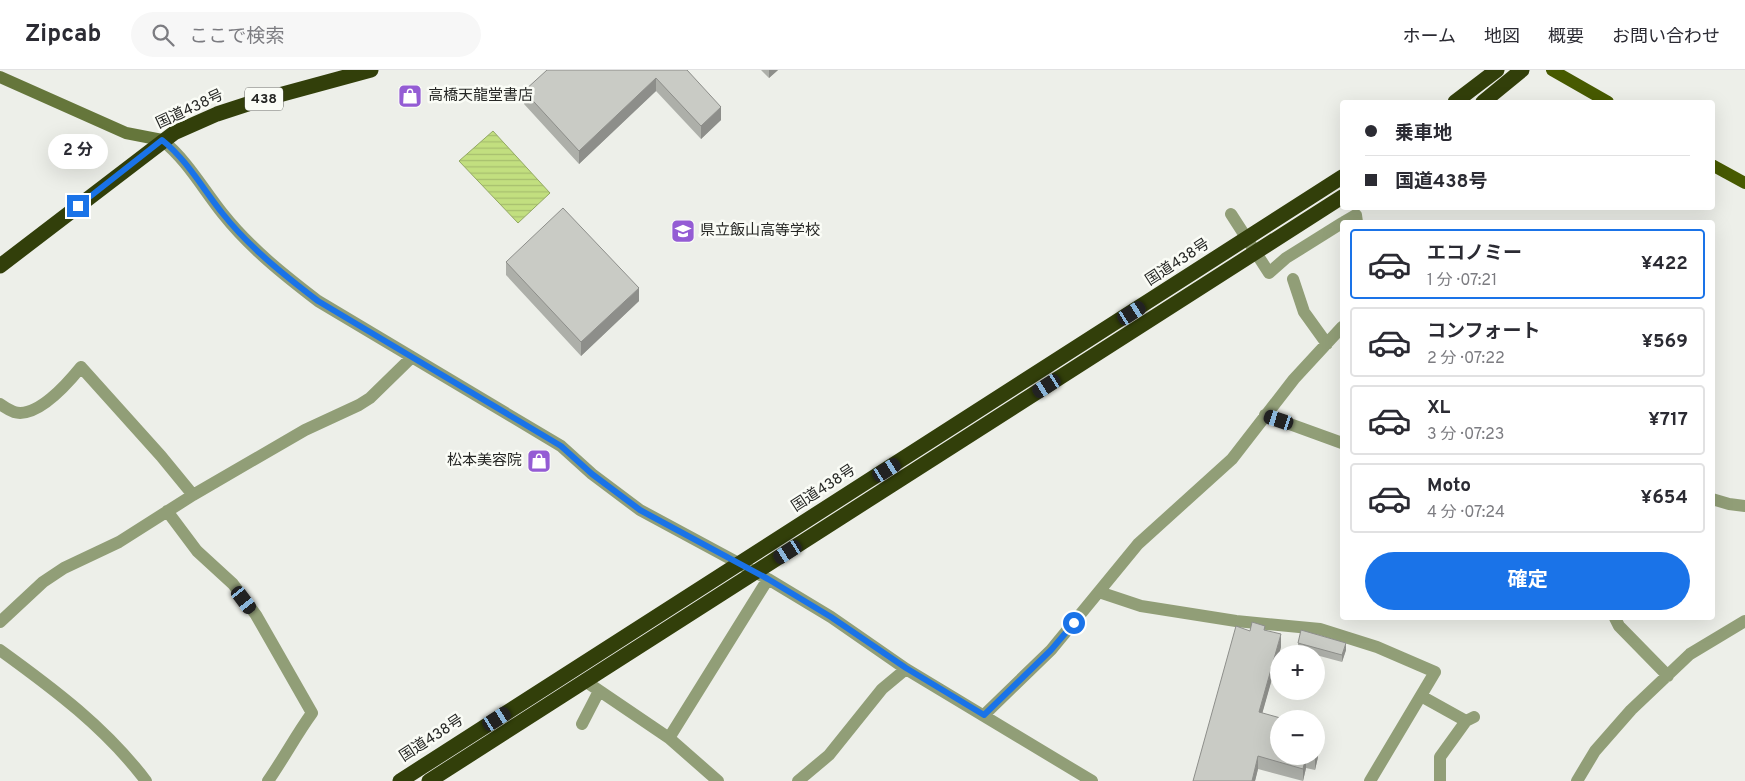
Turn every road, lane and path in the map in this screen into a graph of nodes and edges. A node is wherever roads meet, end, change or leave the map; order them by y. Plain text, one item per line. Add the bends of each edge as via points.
1 (371, 70) edge
2 (1497, 70) edge
3 (1522, 70) edge
4 (1552, 70) edge
5 (0, 77) edge
6 (1458, 100) edge
7 (1485, 100) edge
8 (1604, 100) edge
9 (162, 140) junction
10 (1715, 167) edge
11 (1340, 178) edge
12 (1745, 183) edge
13 (1340, 198) edge
14 (1231, 214) dead end
15 (1348, 220) edge
16 (1357, 220) edge
17 (1340, 225) edge
18 (1250, 246) junction
19 (0, 266) edge
20 (1293, 280) dead end
21 (1340, 329) edge
22 (1327, 344) junction
23 (412, 356) junction
24 (0, 404) edge
25 (1264, 415) junction
26 (1340, 442) edge
27 (193, 494) junction
28 (1715, 500) edge
29 (1745, 506) edge
30 (167, 511) junction
31 (739, 564) junction
32 (762, 576) junction
33 (1099, 592) junction
34 (1616, 620) edge
35 (1745, 621) edge
36 (0, 622) edge
37 (0, 652) edge
38 (906, 668) junction
39 (1668, 676) junction
40 (585, 681) junction
41 (599, 690) junction
42 (1421, 696) junction
43 (984, 715) junction
44 (582, 724) dead end
45 (669, 738) junction
46 (146, 781) edge
47 (268, 781) edge
48 (400, 781) edge
49 (430, 781) edge
50 (718, 781) edge
51 (798, 781) edge
52 (1092, 781) edge
53 (1370, 781) edge
54 (1440, 781) edge
55 (1578, 781) edge

1 - 9 highway, 国道438号 / 438 via 217,114
2 - 6 highway
3 - 7 highway
4 - 8 main road
5 - 9 street via 126,133
9 - 19 highway, 国道438号 / 438
9 - 23 street via 182,159 229,220 282,274 318,301
10 - 12 main road
11 - 18 highway, 国道438号
13 - 18 highway, 国道438号
14 - 18 street
15 - 16 street via 1356,215
17 - 18 street via 1286,258 1269,273
18 - 31 highway, 国道438号
18 - 32 highway, 国道438号
20 - 22 street via 1304,312
21 - 22 street
22 - 25 street
23 - 27 street via 370,398 305,430
23 - 31 street via 561,446 640,510
24 - 27 street via 15,412 30,411 44,403 80,367
25 - 26 street
25 - 33 street via 1232,459 1138,544
27 - 30 street
28 - 29 street
30 - 36 street via 118,542 64,568 43,582
30 - 47 street via 198,551 233,584 256,615 312,713
31 - 32 street
31 - 48 highway, 国道438号
32 - 38 street via 831,617
32 - 40 highway, 国道438号
32 - 45 street
33 - 42 street via 1141,606 1236,621 1320,629 1377,647 1435,672
33 - 43 street via 1051,650
34 - 39 street
35 - 39 street via 1703,645
37 - 46 street via 107,734
38 - 43 street
38 - 51 street via 882,690 829,755
39 - 55 street via 1614,728
40 - 41 street
40 - 49 highway, 国道438号
41 - 44 street
41 - 45 street
42 - 53 street
42 - 54 street via 1470,719 1440,757
43 - 52 street
45 - 50 street

